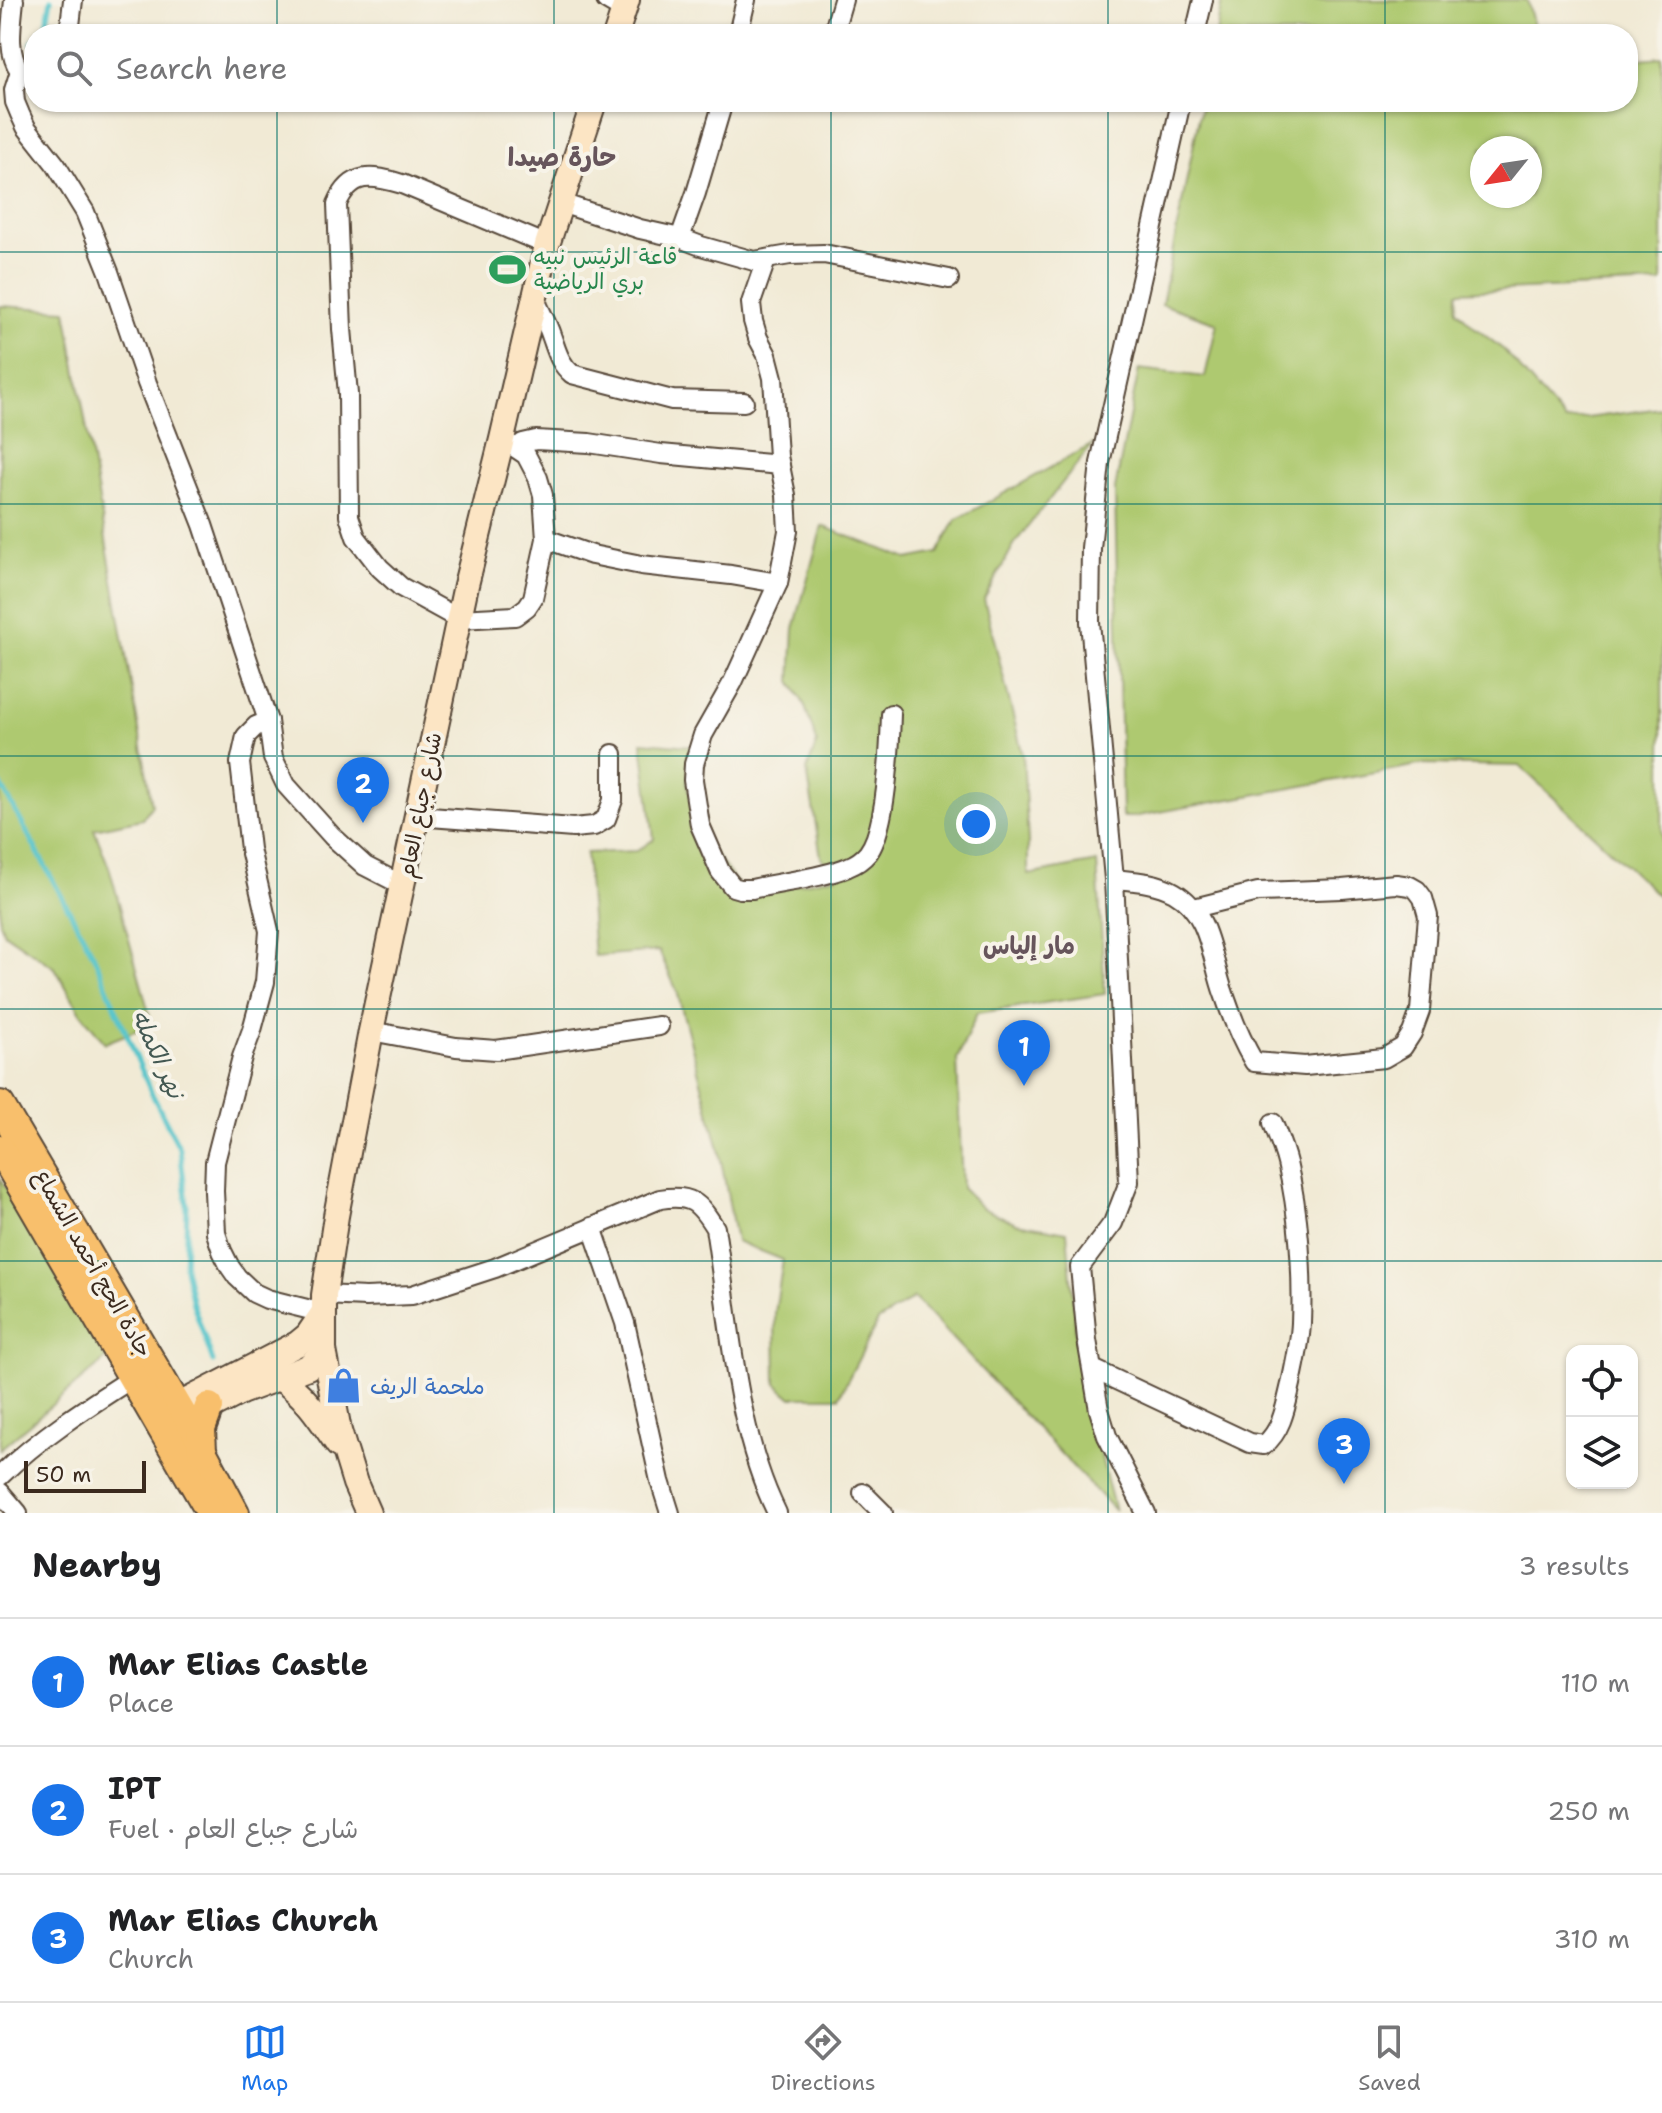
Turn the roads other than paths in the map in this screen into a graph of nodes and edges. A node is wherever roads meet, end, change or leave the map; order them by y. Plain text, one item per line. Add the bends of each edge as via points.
1 (14, 0) edge
2 (73, 0) edge
3 (746, 0) edge
4 (843, 0) edge
5 (1203, 0) edge
6 (619, 3) edge
7 (70, 24) edge
8 (617, 24) edge
9 (740, 24) edge
10 (836, 24) edge
11 (1197, 24) edge
12 (24, 71) edge
13 (24, 77) edge
14 (591, 112) edge
15 (720, 112) edge
16 (1179, 112) edge
17 (561, 203) junction
18 (680, 238) junction
19 (547, 245) junction
20 (766, 260) junction
21 (949, 279) dead end
22 (535, 299) junction
23 (744, 402) dead end
24 (510, 444) junction
25 (780, 465) junction
26 (546, 539) junction
27 (778, 583) junction
28 (459, 619) junction
29 (891, 714) dead end
30 (268, 721) junction
31 (613, 754) dead end
32 (417, 816) junction
33 (1114, 879) junction
34 (404, 886) junction
35 (1194, 908) junction
36 (659, 1026) dead end
37 (371, 1031) junction
38 (0, 1105) edge
39 (1273, 1123) dead end
40 (0, 1149) edge
41 (592, 1227) junction
42 (324, 1304) junction
43 (324, 1350) junction
44 (1093, 1369) junction
45 (147, 1378) junction
46 (279, 1378) junction
47 (180, 1415) junction
48 (191, 1456) junction
49 (347, 1459) junction
50 (0, 1476) edge
51 (0, 1492) edge
52 (863, 1493) dead end
53 (18, 1513) edge
54 (211, 1513) edge
55 (235, 1513) edge
56 (368, 1513) edge
57 (670, 1513) edge
58 (777, 1513) edge
59 (883, 1513) edge
60 (1146, 1513) edge

1 - 12 street via 13,62
2 - 7 street
3 - 9 street
4 - 10 street
5 - 11 street
6 - 8 main road
13 - 30 street via 14,90 15,102 95,236 203,525
14 - 17 main road, شارع جباع العام
15 - 18 street
16 - 33 street via 1100,463 1091,548 1090,622
17 - 18 street
17 - 19 main road, شارع جباع العام
18 - 20 street
19 - 22 main road, شارع جباع العام
19 - 28 street via 383,178 356,179 337,204 349,516 356,537 380,568 401,587
20 - 21 street via 824,254
20 - 25 street via 751,303 773,378
22 - 23 street via 556,353 572,374 672,400
22 - 24 main road, شارع جباع العام
24 - 25 street via 589,443
24 - 26 street via 526,455 538,478
24 - 28 main road, شارع جباع العام
25 - 27 street via 788,531
26 - 27 street via 641,565
26 - 28 street via 533,598 521,613
27 - 29 street via 703,735 694,764 700,825 733,887 752,889 835,872 867,855 880,825
28 - 32 main road, شارع جباع العام
30 - 34 street via 273,758 286,785 365,866
30 - 42 street via 246,736 240,763 250,849 269,931 265,982 215,1162 216,1233 230,1267 254,1293
31 - 32 street via 613,800 606,819 594,826
32 - 34 main road, شارع جباع العام
33 - 35 street via 1159,885
33 - 44 street via 1129,1182 1113,1223 1080,1267
34 - 37 main road, شارع جباع العام
35 - 35 street via 1254,1062 1305,1066 1384,1058 1403,1047 1412,1033 1420,1011 1428,916 1417,890 1396,884 1258,892
36 - 37 street via 496,1050
37 - 42 main road, شارع جباع العام
38 - 45 main road, جادة الحج أحمد الشماع
39 - 44 street via 1293,1194 1301,1314 1285,1411 1274,1436 1264,1445 1250,1443
40 - 45 main road, جادة الحج أحمد الشماع
41 - 42 street via 495,1268 412,1295
41 - 57 street via 625,1323
41 - 58 street via 660,1199 677,1196 702,1207 715,1228 750,1438
42 - 43 main road, شارع جباع العام
42 - 47 main road via 308,1335 297,1344
43 - 46 main road via 308,1367
43 - 49 main road, شارع جباع العام
44 - 60 street via 1107,1436
45 - 47 main road, جادة الحج أحمد الشماع
45 - 47 main road via 183,1390
45 - 50 street via 54,1430
46 - 47 main road
46 - 49 main road via 308,1402
47 - 48 main road, جادة الحج أحمد الشماع
47 - 48 main road via 201,1429
48 - 54 main road
48 - 55 main road
49 - 56 main road, شارع جباع العام
51 - 53 street
52 - 59 street

